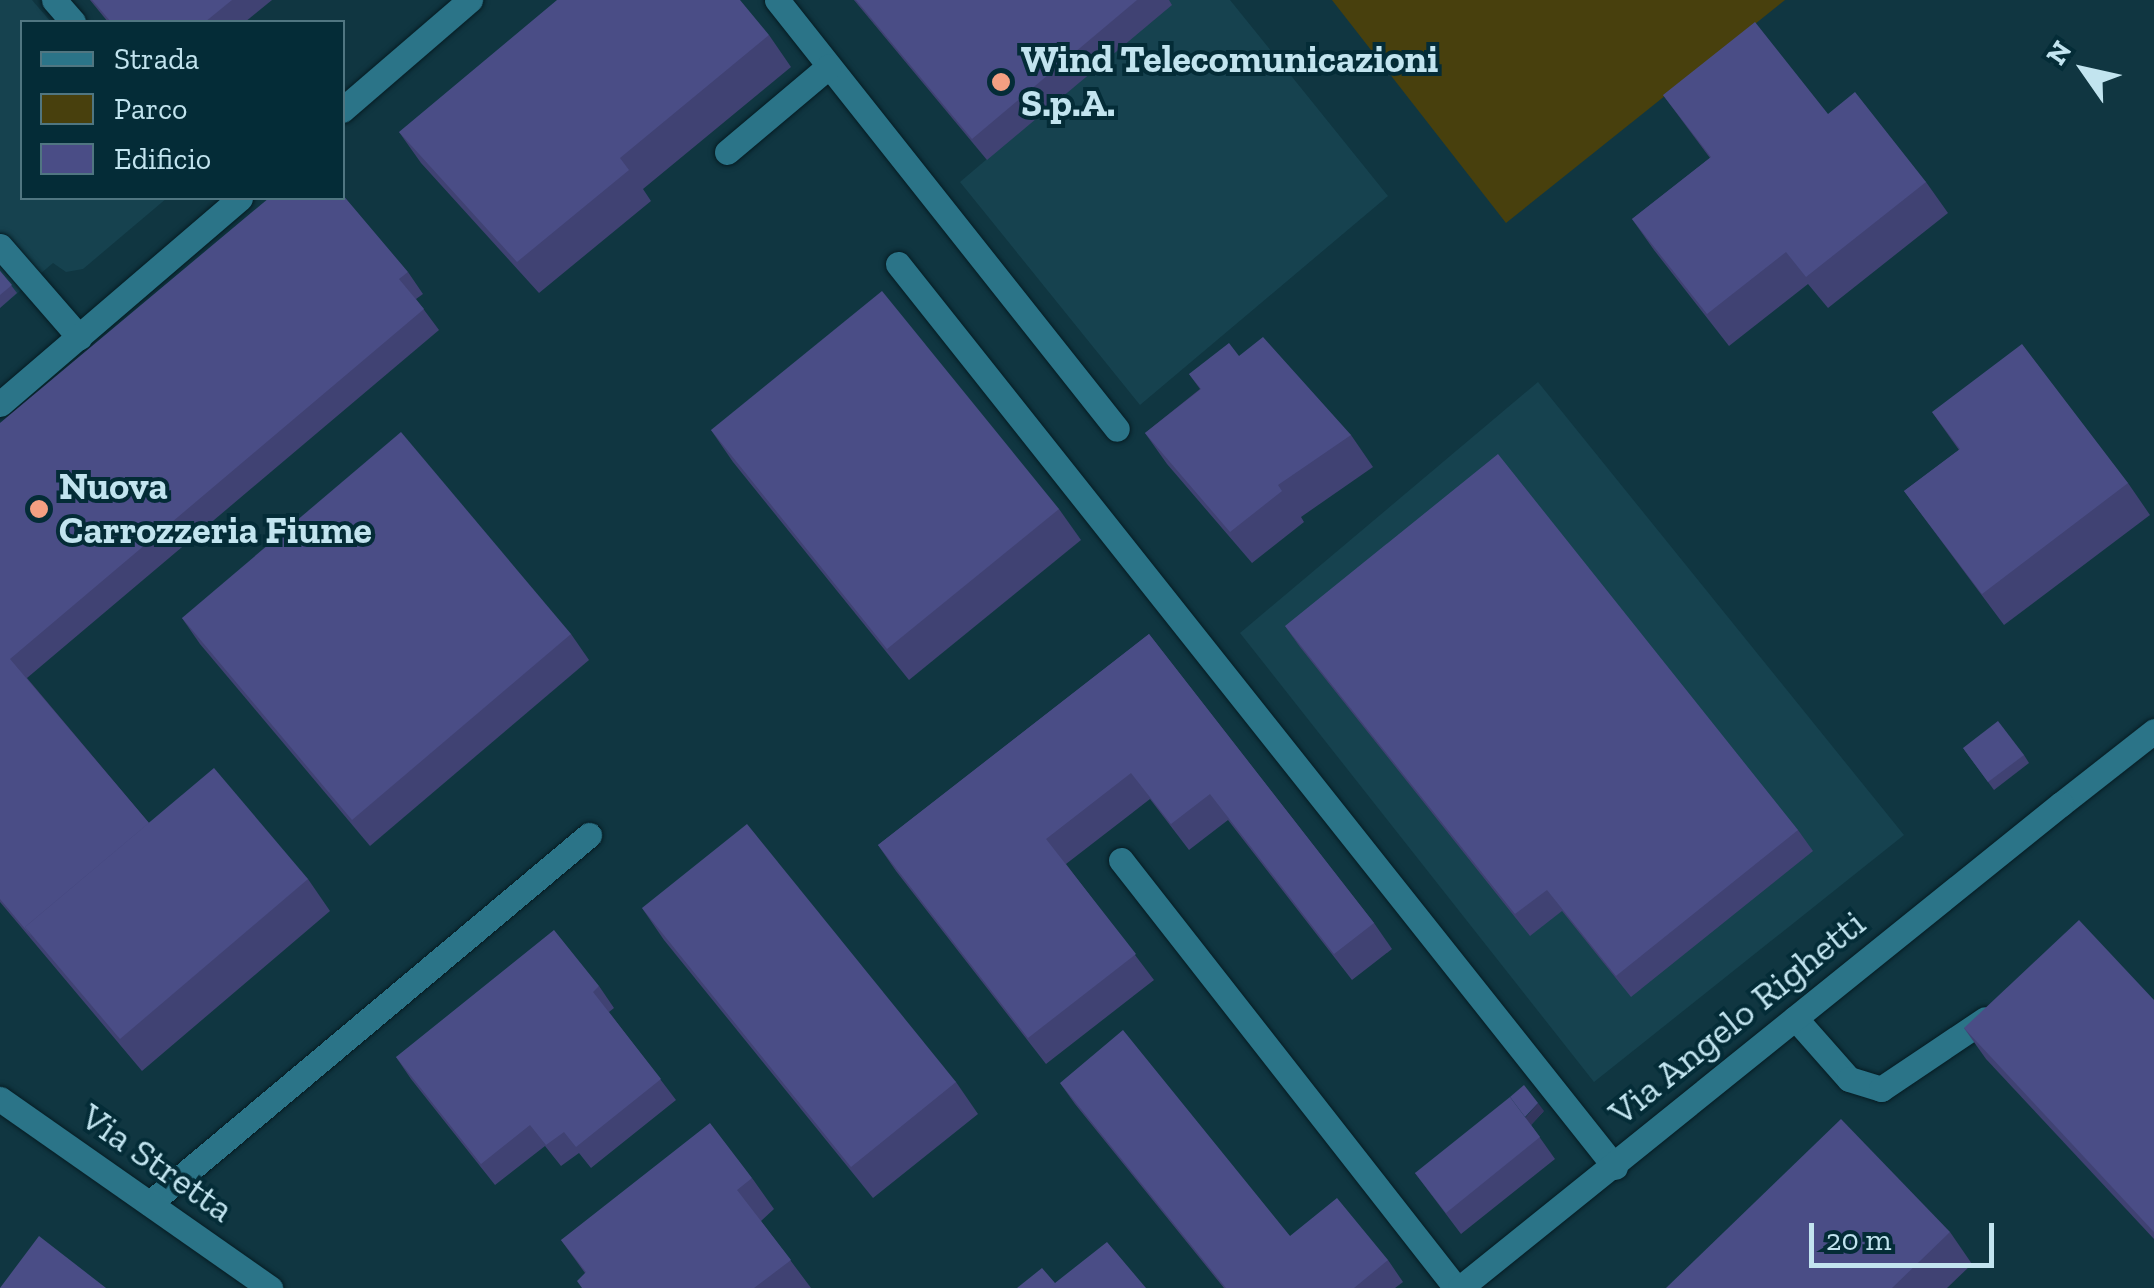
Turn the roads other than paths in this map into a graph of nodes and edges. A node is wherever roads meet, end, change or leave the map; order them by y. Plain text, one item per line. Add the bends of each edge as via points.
1 (54, 0) edge
2 (470, 0) edge
3 (777, 0) edge
4 (71, 20) edge
5 (829, 66) junction
6 (345, 107) edge
7 (727, 152) dead end
8 (231, 200) edge
9 (0, 246) edge
10 (898, 264) dead end
11 (79, 337) junction
12 (0, 404) edge
13 (1117, 428) dead end
14 (2154, 731) edge
15 (589, 834) dead end
16 (1121, 860) dead end
17 (1796, 1018) junction
18 (1985, 1019) edge
19 (0, 1099) edge
20 (1615, 1167) junction
21 (150, 1204) junction
22 (270, 1288) edge
23 (1458, 1288) edge

1 - 4 street
2 - 6 street
3 - 5 street
5 - 7 street
5 - 13 street
8 - 11 street
9 - 11 street
10 - 20 street
11 - 12 street
14 - 17 street, Via Angelo Righetti
15 - 21 street
16 - 23 street
17 - 18 street via 1849,1080 1881,1090
17 - 20 street, Via Angelo Righetti
19 - 21 street, Via Stretta
20 - 23 street, Via Angelo Righetti
21 - 22 street, Via Stretta

